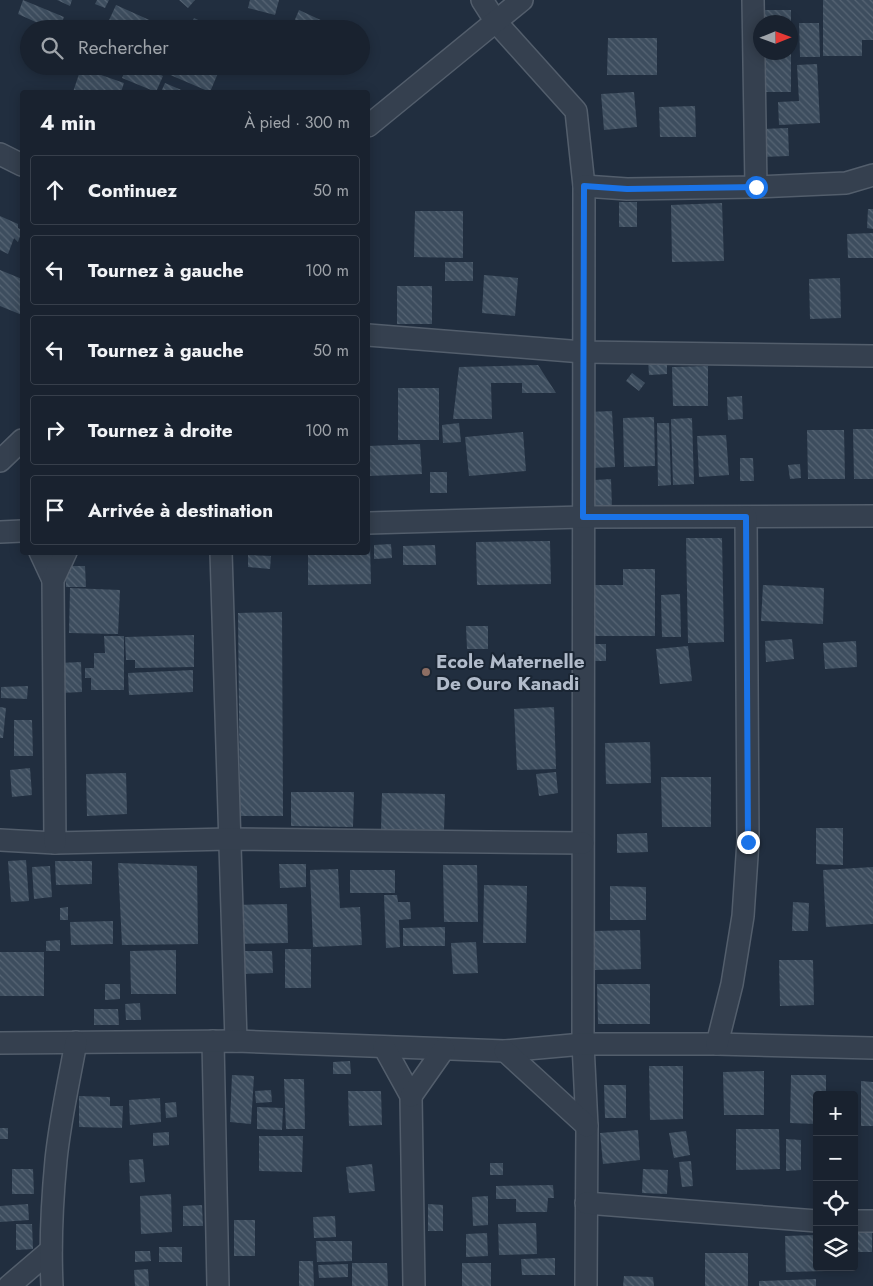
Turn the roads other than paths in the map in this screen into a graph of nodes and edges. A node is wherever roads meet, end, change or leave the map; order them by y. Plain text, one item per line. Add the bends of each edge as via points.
1 (482, 0) edge
2 (522, 0) edge
3 (752, 0) edge
4 (496, 22) junction
5 (370, 124) edge
6 (0, 154) edge
7 (20, 164) edge
8 (873, 175) edge
9 (584, 186) junction
10 (756, 187) junction
11 (370, 335) edge
12 (583, 352) junction
13 (873, 356) edge
14 (20, 442) edge
15 (0, 461) edge
16 (873, 516) edge
17 (583, 517) junction
18 (746, 517) junction
19 (370, 523) edge
20 (20, 531) edge
21 (0, 532) edge
22 (42, 555) edge
23 (65, 555) edge
24 (221, 555) edge
25 (54, 580) junction
26 (229, 839) junction
27 (0, 840) edge
28 (55, 843) junction
29 (583, 843) junction
30 (213, 1041) junction
31 (236, 1041) junction
32 (76, 1042) junction
33 (0, 1043) edge
34 (583, 1044) junction
35 (717, 1044) junction
36 (384, 1046) junction
37 (873, 1048) edge
38 (444, 1049) junction
39 (505, 1051) junction
40 (411, 1096) junction
41 (587, 1126) junction
42 (586, 1204) junction
43 (813, 1221) edge
44 (858, 1221) edge
45 (873, 1221) edge
46 (51, 1250) junction
47 (9, 1286) edge
48 (52, 1286) edge
49 (218, 1286) edge
50 (414, 1286) edge
51 (586, 1286) edge

1 - 4 street
2 - 4 street
3 - 10 street
4 - 5 street
4 - 9 street via 576,111
6 - 7 street
8 - 10 street via 846,183
9 - 10 street via 627,189
9 - 12 street
11 - 12 street
12 - 13 street
12 - 17 street
14 - 15 street
16 - 18 street
17 - 18 street
17 - 19 street
17 - 29 street
18 - 35 street via 748,842 743,916 732,984
20 - 21 street
22 - 25 street
23 - 25 street
24 - 26 street
25 - 28 street
26 - 28 street
26 - 29 street
26 - 31 street
27 - 28 street
29 - 34 street
30 - 31 street
30 - 32 street
30 - 49 street
31 - 36 street
32 - 33 street
32 - 46 street via 56,1159
34 - 35 street
34 - 39 street
34 - 41 street
35 - 37 street
36 - 38 street
36 - 40 street
38 - 39 street
38 - 40 street
39 - 41 street
40 - 50 street
41 - 42 street
42 - 43 street
42 - 51 street
44 - 45 street
46 - 47 street
46 - 48 street

